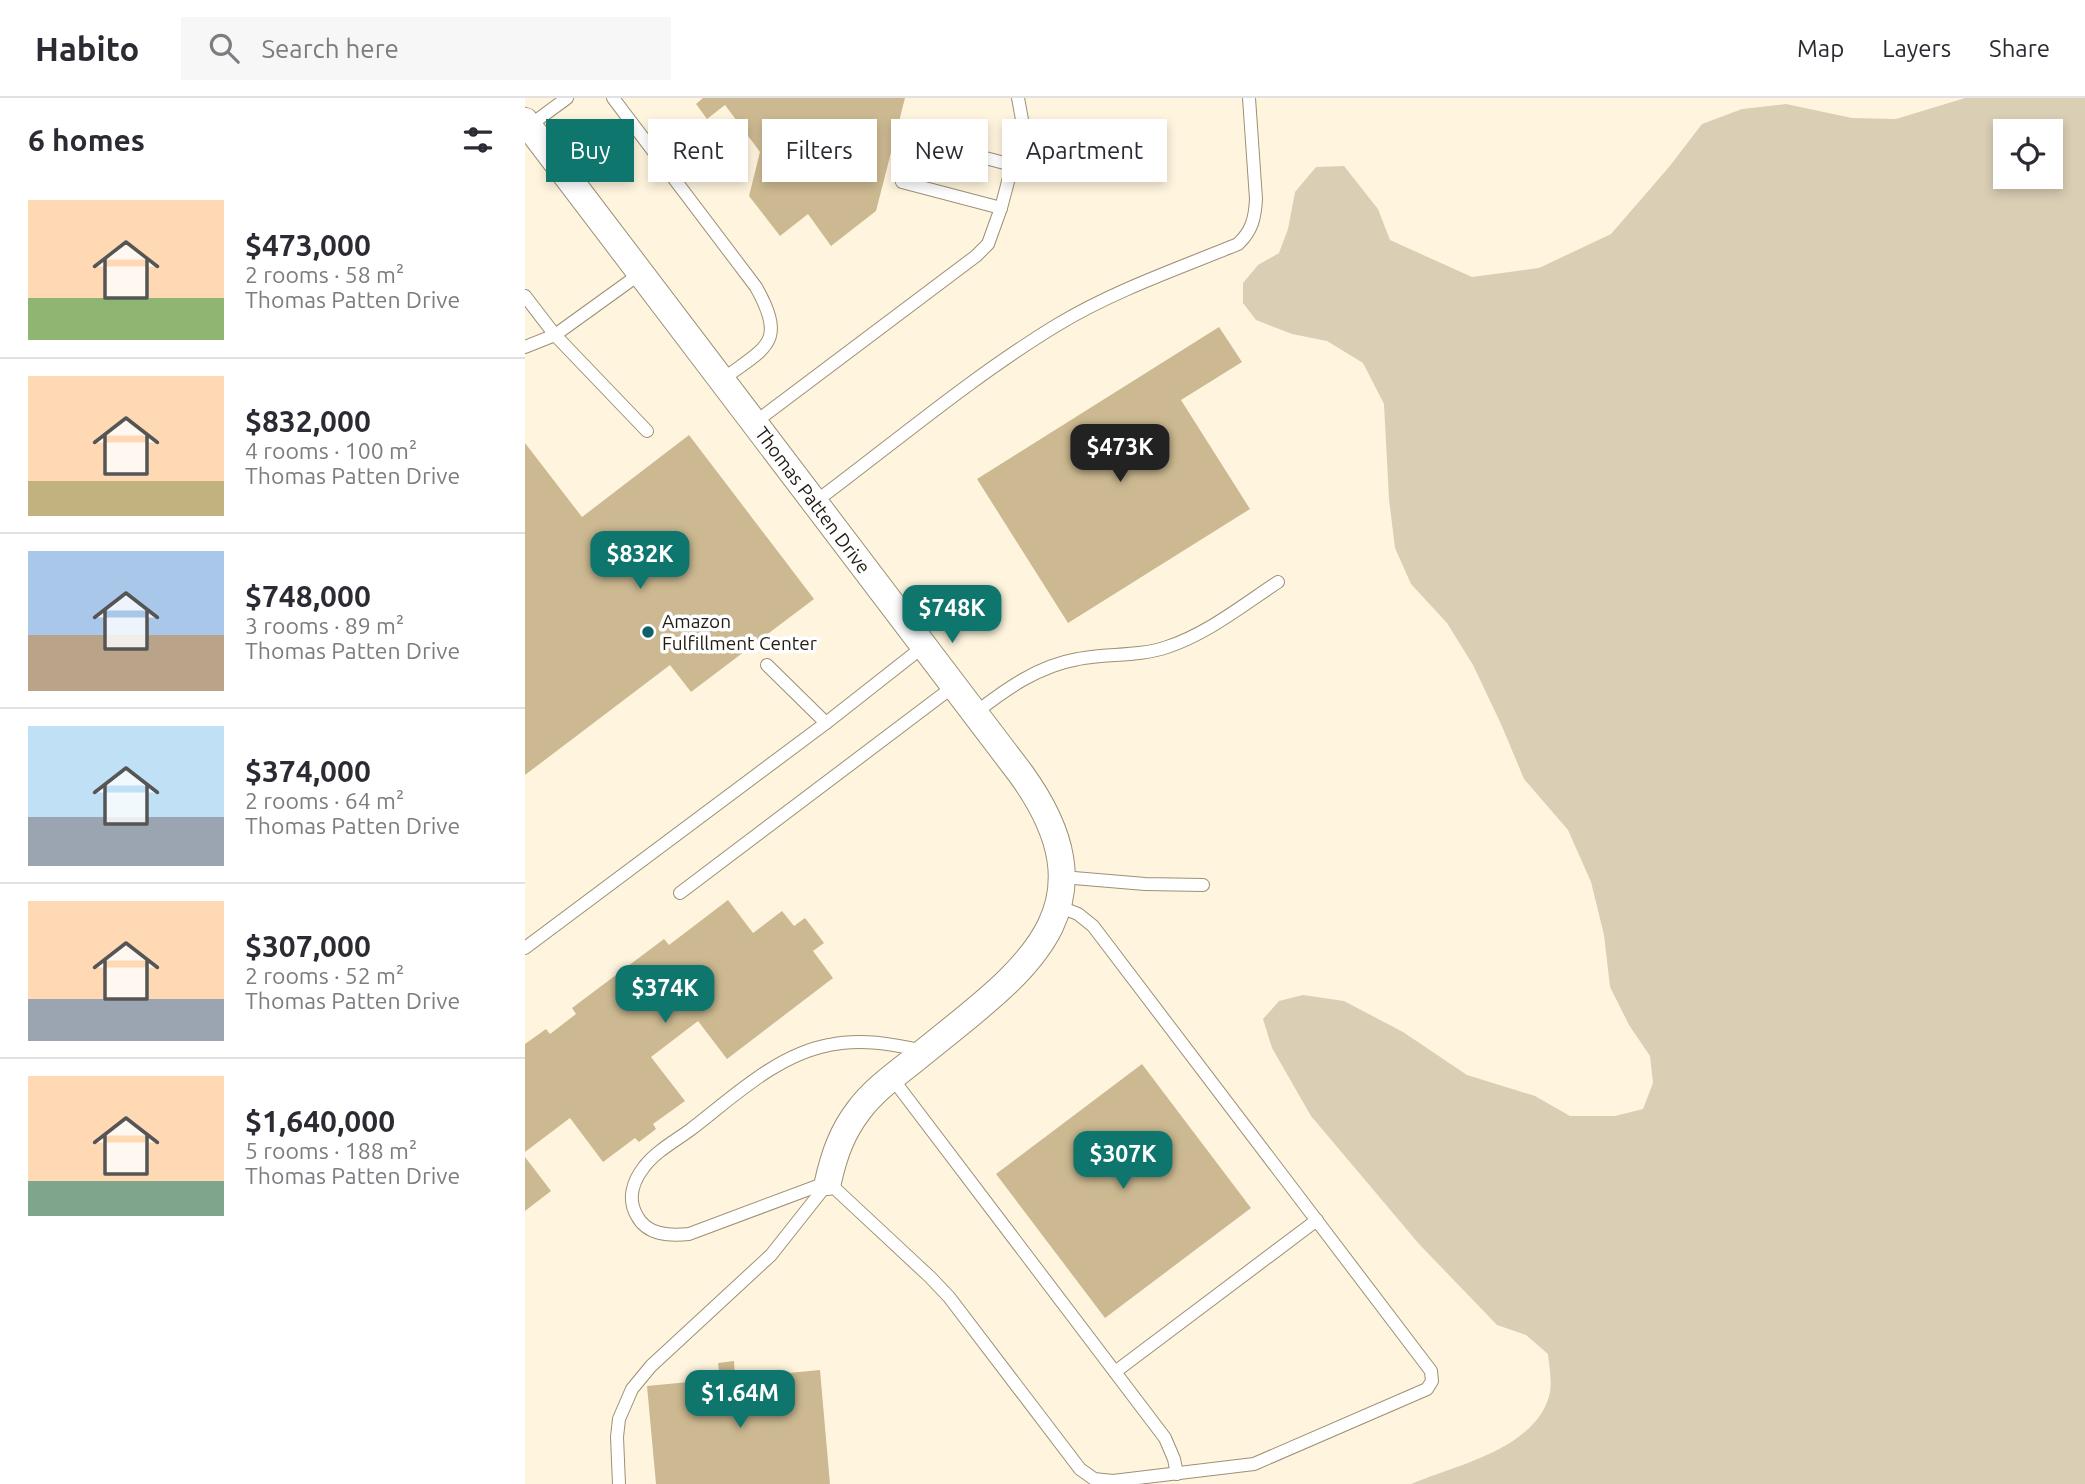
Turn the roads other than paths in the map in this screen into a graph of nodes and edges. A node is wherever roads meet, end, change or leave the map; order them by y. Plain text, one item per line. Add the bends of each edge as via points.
1 (567, 98) edge
2 (613, 98) edge
3 (1018, 98) edge
4 (1249, 98) edge
5 (1022, 119) edge
6 (527, 124) edge
7 (902, 182) dead end
8 (1008, 182) edge
9 (1001, 208) junction
10 (641, 274) junction
11 (525, 296) edge
12 (555, 335) junction
13 (525, 347) edge
14 (722, 380) junction
15 (754, 423) junction
16 (647, 431) dead end
17 (815, 502) junction
18 (1278, 582) dead end
19 (923, 646) junction
20 (767, 665) dead end
21 (954, 686) junction
22 (975, 713) junction
23 (827, 723) junction
24 (1062, 877) junction
25 (1203, 885) dead end
26 (680, 893) dead end
27 (1058, 906) junction
28 (525, 948) edge
29 (925, 1051) junction
30 (892, 1078) junction
31 (828, 1182) junction
32 (1317, 1220) junction
33 (1115, 1372) junction
34 (1177, 1474) junction
35 (619, 1484) edge

1 - 6 lane
2 - 14 lane via 768,309 772,334 767,344
3 - 5 lane
4 - 17 lane via 1255,214 1238,244 1059,324
6 - 10 street, Thomas Patten Drive
7 - 9 lane
8 - 9 lane
9 - 15 lane via 988,244 976,256
10 - 12 lane
10 - 14 street, Thomas Patten Drive
11 - 12 lane
12 - 13 lane
12 - 16 lane
14 - 15 street, Thomas Patten Drive
15 - 17 street, Thomas Patten Drive
17 - 19 street, Thomas Patten Drive
18 - 22 lane via 1178,643 1156,651 1057,664 1024,679
19 - 21 street, Thomas Patten Drive
19 - 23 lane
20 - 23 lane
21 - 22 street, Thomas Patten Drive
21 - 26 lane
22 - 24 street, Thomas Patten Drive via 1043,807 1056,840
23 - 28 lane
24 - 25 lane
24 - 27 street, Thomas Patten Drive
27 - 29 street, Thomas Patten Drive via 1044,939 1025,966
27 - 32 lane via 1093,926
29 - 30 street, Thomas Patten Drive
29 - 31 lane via 849,1042 810,1050 776,1065 650,1160 633,1186 632,1206 641,1222 656,1232 689,1234
30 - 31 street, Thomas Patten Drive via 849,1124
30 - 33 lane
31 - 34 lane via 949,1297 1086,1475 1113,1481
31 - 35 lane via 771,1255 651,1366 632,1390 617,1437
32 - 33 lane
32 - 34 lane via 1431,1371 1432,1381 1419,1394 1267,1459
33 - 34 lane via 1165,1438

